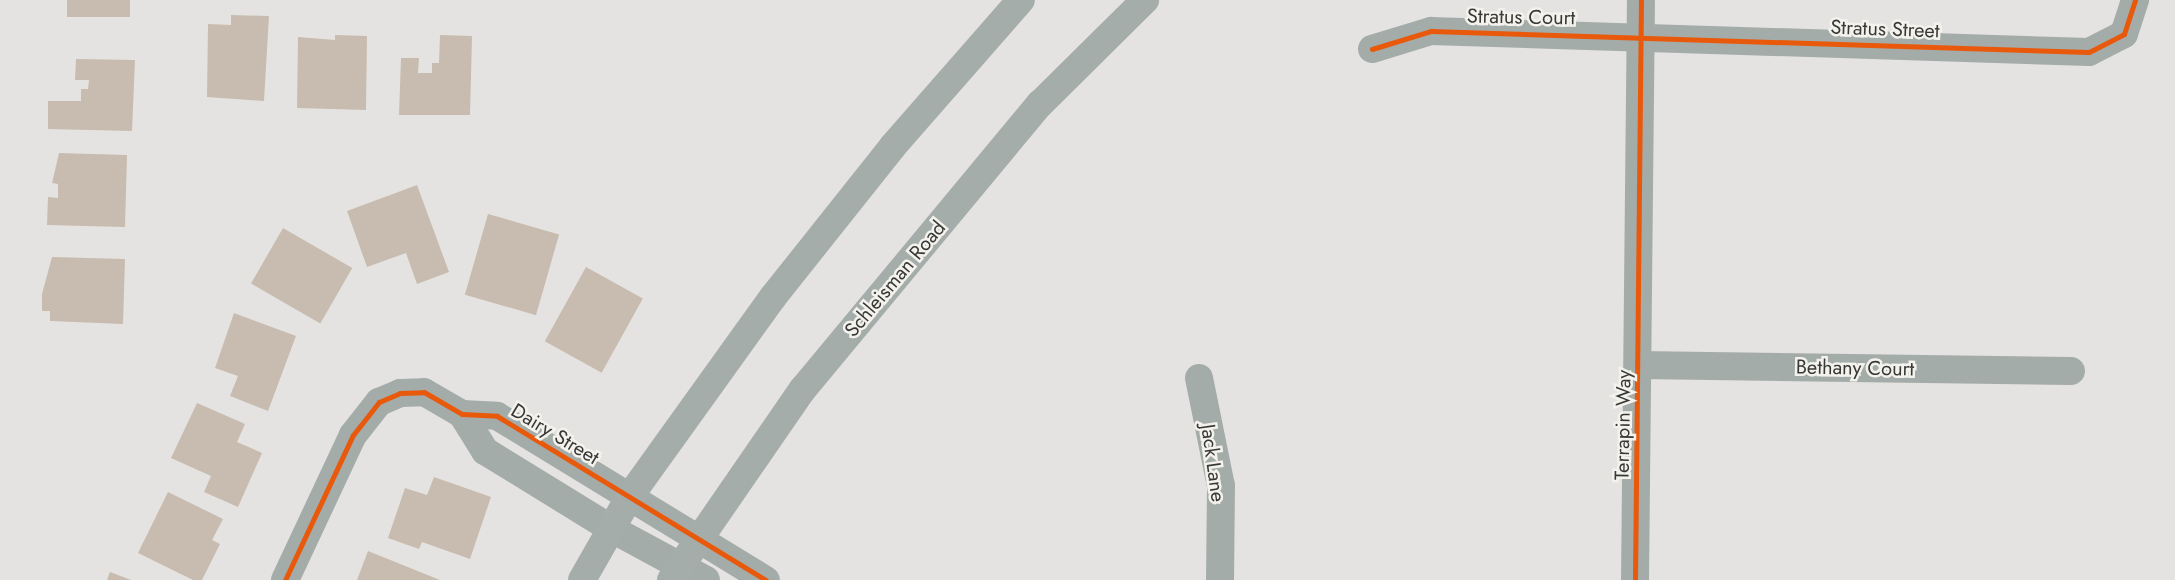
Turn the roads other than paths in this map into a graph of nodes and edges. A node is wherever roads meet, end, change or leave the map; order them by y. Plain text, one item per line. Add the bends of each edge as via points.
1 (1021, 0) edge
2 (1145, 0) edge
3 (1641, 0) edge
4 (2135, 0) edge
5 (1641, 34) junction
6 (1372, 49) dead end
7 (1638, 365) junction
8 (2071, 371) dead end
9 (1198, 378) dead end
10 (462, 414) junction
11 (630, 496) junction
12 (610, 528) junction
13 (698, 540) junction
14 (676, 573) edge
15 (285, 580) edge
16 (582, 580) edge
17 (706, 580) edge
18 (766, 580) edge
19 (1220, 580) edge
20 (1635, 580) edge

1 - 11 main road via 893,146 773,297
2 - 13 main road, Schleisman Road via 1040,104 803,389
3 - 5 street, Terrapin Way
4 - 5 street, Stratus Street via 2124,34 2089,52
5 - 6 street, Stratus Court via 1431,31
5 - 7 street, Terrapin Way
7 - 8 street, Bethany Court
7 - 20 street, Terrapin Way
9 - 19 street, Jack Lane via 1220,486
10 - 11 street, Dairy Street via 497,416
10 - 12 street, Dairy Street via 485,450
10 - 15 street, Dairy Street via 424,392 400,393 379,402 352,436
11 - 12 main road
11 - 13 street, Dairy Street
12 - 14 street, Dairy Street
12 - 16 main road
13 - 14 main road, Schleisman Road
13 - 18 street, Dairy Street
14 - 17 street, Dairy Street

